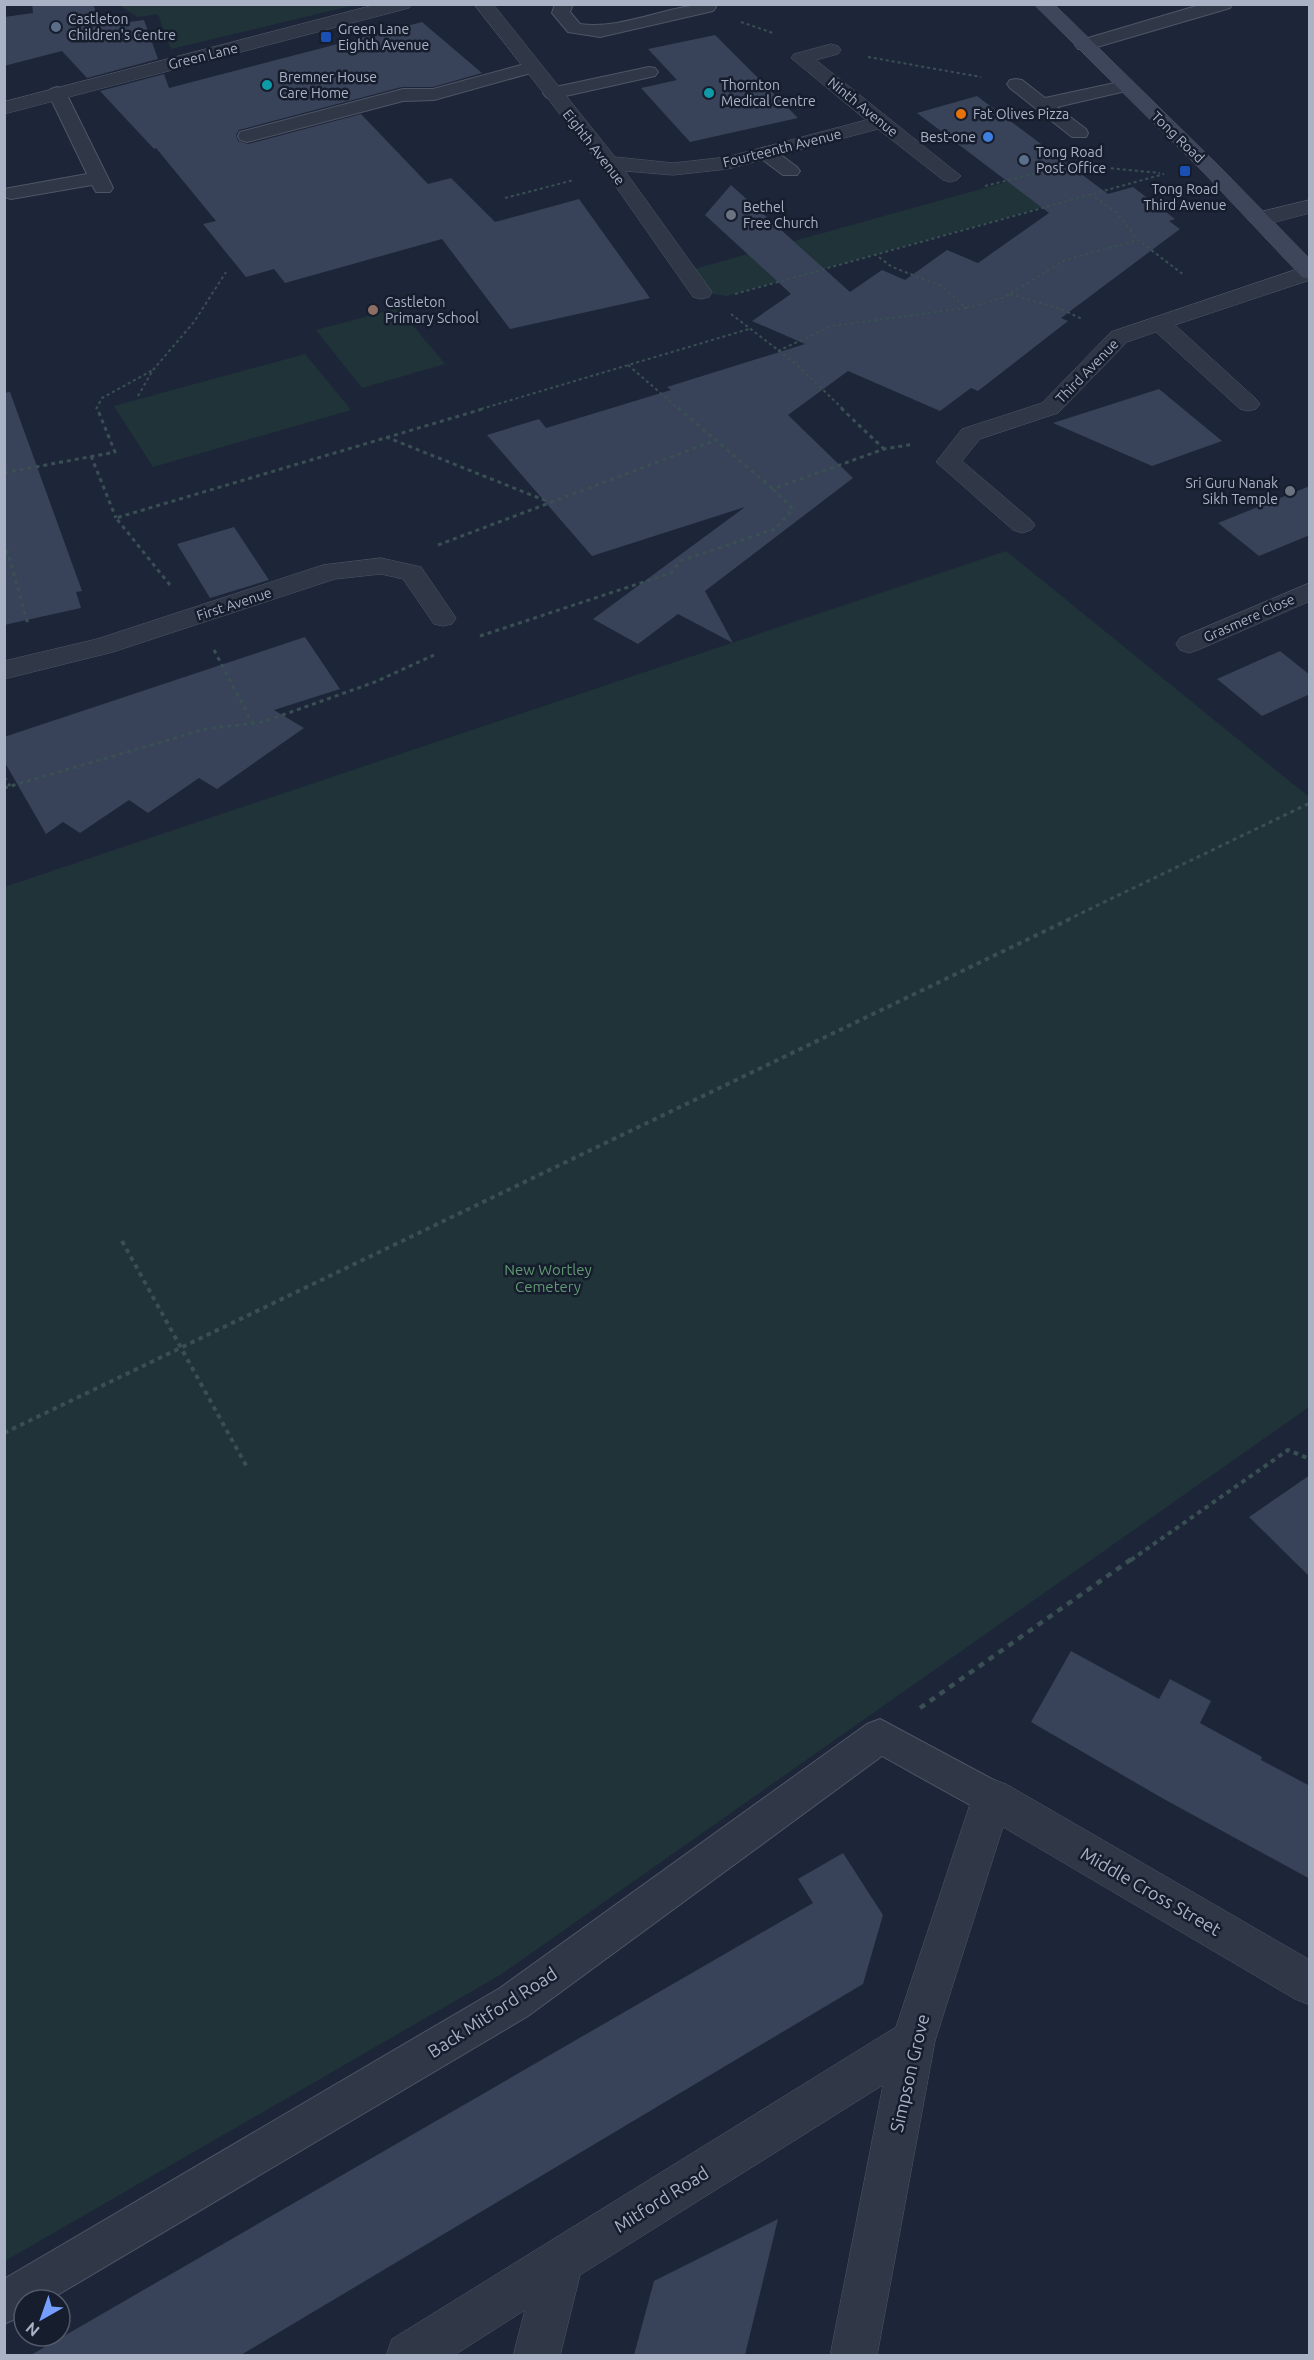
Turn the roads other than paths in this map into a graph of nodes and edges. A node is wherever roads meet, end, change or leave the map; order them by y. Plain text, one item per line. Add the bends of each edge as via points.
1 (402, 4) edge
2 (483, 4) edge
3 (564, 4) edge
4 (704, 4) edge
5 (1044, 4) edge
6 (1224, 4) edge
7 (1084, 45) junction
8 (831, 50) dead end
9 (532, 67) junction
10 (649, 72) dead end
11 (1016, 84) dead end
12 (1124, 86) junction
13 (57, 93) junction
14 (552, 93) junction
15 (1042, 104) junction
16 (4, 108) edge
17 (882, 122) junction
18 (1079, 133) dead end
19 (247, 136) dead end
20 (766, 153) junction
21 (611, 167) junction
22 (790, 171) dead end
23 (950, 176) road end
24 (11, 193) dead end
25 (1310, 206) edge
26 (1260, 219) junction
27 (1310, 272) edge
28 (701, 292) road end
29 (1159, 323) junction
30 (1248, 404) dead end
31 (1022, 525) dead end
32 (1310, 591) edge
33 (443, 618) dead end
34 (1190, 644) dead end
35 (4, 670) edge
36 (992, 1798) junction
37 (1310, 1984) edge
38 (913, 2041) junction
39 (561, 2262) junction
40 (4, 2303) edge
41 (409, 2355) edge
42 (536, 2355) edge
43 (853, 2355) edge

1 - 13 street, Green Lane
2 - 9 street, Eighth Avenue
3 - 4 lane via 561,13 574,28 600,32 707,7
5 - 7 main road, Tong Road
6 - 7 lane
7 - 12 main road, Tong Road
8 - 17 street, Ninth Avenue via 801,58
9 - 14 street, Eighth Avenue
9 - 19 lane via 434,94 403,95
10 - 14 lane
11 - 15 lane
12 - 15 lane
12 - 26 main road, Tong Road
13 - 16 street, Green Lane
13 - 24 lane via 100,183
14 - 21 street, Eighth Avenue
15 - 18 lane
17 - 20 street, Fourteenth Avenue
17 - 23 street, Ninth Avenue
20 - 21 street, Fourteenth Avenue via 728,163 673,169
20 - 22 lane
21 - 28 street, Eighth Avenue
25 - 26 street
26 - 27 main road, Tong Road
27 - 29 street, Third Avenue
29 - 30 street
29 - 31 street, Third Avenue via 1119,337 1050,408 971,434 948,462
32 - 34 street, Grasmere Close
33 - 35 street, First Avenue via 412,573 381,566 332,571 104,646
36 - 37 street, Middle Cross Street
36 - 38 street, Simpson Grove
36 - 40 lane, Back Mitford Road via 880,1736 514,2002
38 - 39 street, Mitford Road
38 - 43 street, Simpson Grove
39 - 41 street, Mitford Road
39 - 42 street

